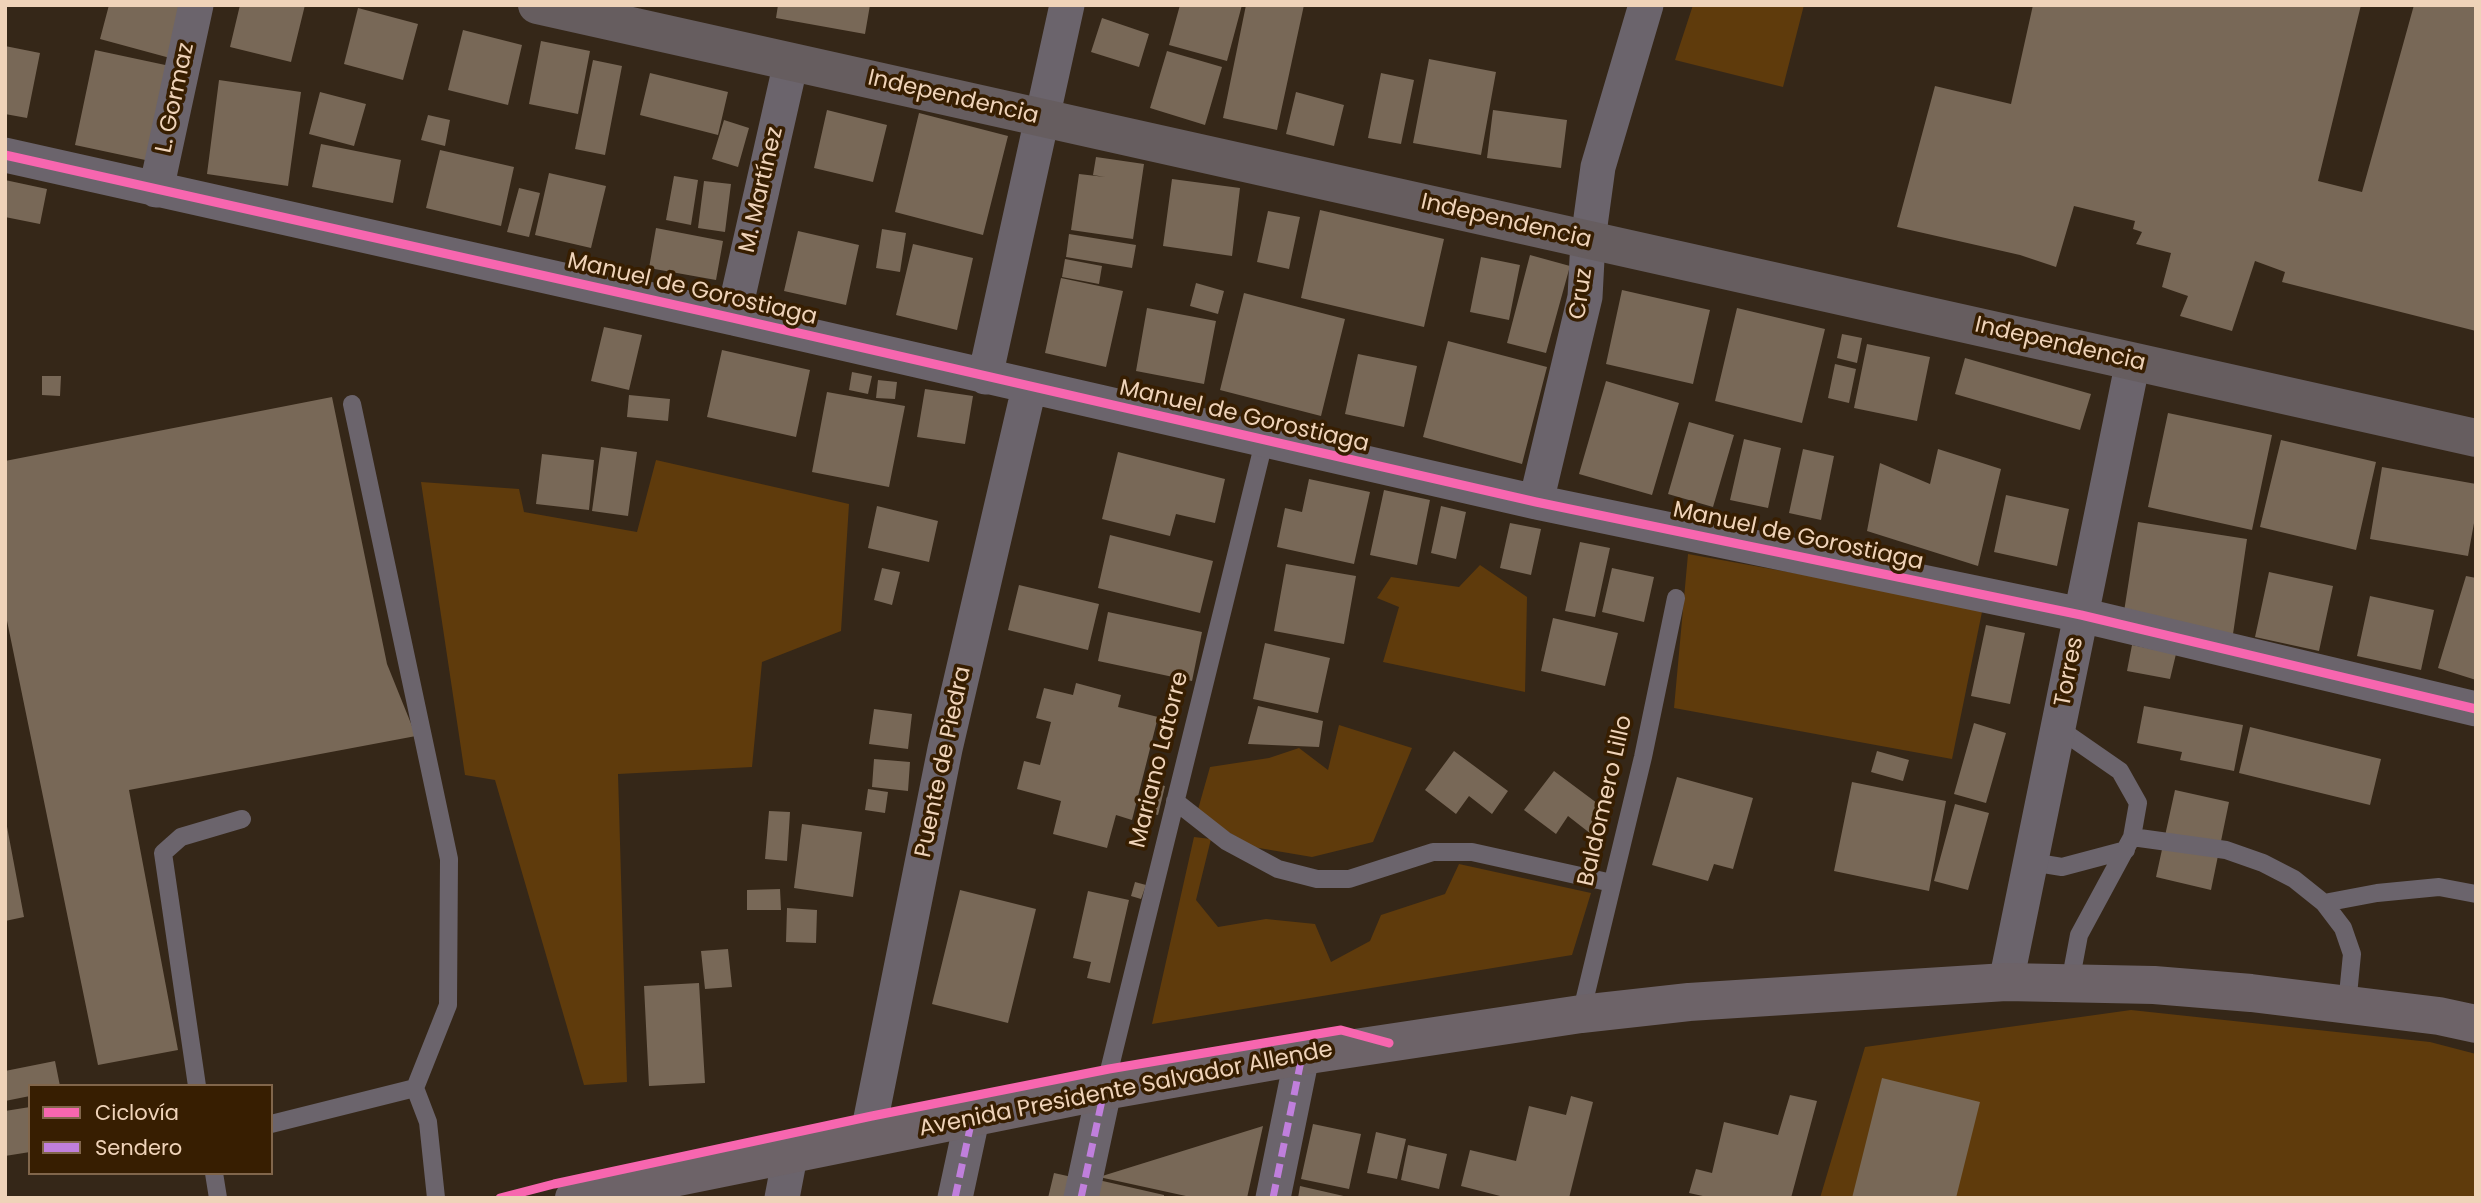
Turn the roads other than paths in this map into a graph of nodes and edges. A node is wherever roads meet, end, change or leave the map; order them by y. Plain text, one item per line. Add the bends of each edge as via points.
1 (197, 5) edge
2 (537, 5) edge
3 (1067, 5) edge
4 (1646, 5) edge
5 (791, 62) junction
6 (1042, 118) junction
7 (5, 155) edge
8 (156, 190) junction
9 (1588, 240) junction
10 (733, 318) junction
11 (2133, 362) junction
12 (985, 377) junction
13 (1029, 387) junction
14 (352, 404) dead end
15 (2476, 438) edge
16 (1264, 442) junction
17 (1535, 502) junction
18 (1676, 598) dead end
19 (2081, 615) junction
20 (2476, 709) edge
21 (2058, 727) junction
22 (1175, 801) junction
23 (242, 819) dead end
24 (2129, 844) junction
25 (2031, 862) junction
26 (1612, 883) junction
27 (2476, 894) edge
28 (2323, 903) junction
29 (2006, 982) junction
30 (2070, 983) junction
31 (2347, 1005) junction
32 (1581, 1014) junction
33 (2476, 1024) edge
34 (1302, 1056) junction
35 (197, 1084) edge
36 (415, 1088) junction
37 (1104, 1091) junction
38 (972, 1119) junction
39 (273, 1124) edge
40 (867, 1138) junction
41 (790, 1156) junction
42 (214, 1175) edge
43 (218, 1198) edge
44 (436, 1198) edge
45 (573, 1198) edge
46 (782, 1198) edge
47 (955, 1198) edge
48 (1081, 1198) edge
49 (1273, 1198) edge

1 - 8 street, L. Gormaz
2 - 5 street, Independencia
3 - 6 street
4 - 9 street, Cruz via 1598,167
5 - 6 street, Independencia
5 - 10 street, M. Martínez
6 - 9 street, Independencia
6 - 12 street
7 - 8 street, Manuel de Gorostiaga
8 - 10 street, Manuel de Gorostiaga
9 - 11 street, Independencia
9 - 17 street, Cruz via 1585,297
10 - 12 street, Manuel de Gorostiaga
11 - 15 street, Independencia
11 - 19 street, Torres
12 - 13 street, Manuel de Gorostiaga
13 - 16 street, Manuel de Gorostiaga
13 - 40 street, Puente de Piedra via 945,749
14 - 36 lane via 449,859 448,1005
16 - 17 street, Manuel de Gorostiaga
16 - 22 lane, Mariano Latorre
17 - 19 street, Manuel de Gorostiaga
18 - 26 lane, Baldomero Lillo
19 - 20 street, Manuel de Gorostiaga
19 - 21 street, Torres
21 - 24 lane via 2120,771 2138,803
21 - 25 street, Torres
22 - 26 lane via 1226,842 1278,869 1317,879 1349,879 1433,852 1472,852
22 - 37 lane, Mariano Latorre
23 - 35 lane via 181,836 163,853
24 - 25 lane via 2062,867
24 - 28 lane via 2226,850 2294,879
24 - 30 lane via 2079,934
25 - 29 street, Torres
26 - 32 lane, Baldomero Lillo
27 - 28 lane via 2439,887
28 - 31 lane via 2343,928 2352,954
29 - 30 main road, Avenida Presidente Salvador Allende
29 - 32 main road, Avenida Presidente Salvador Allende via 1786,994
30 - 31 main road, Avenida Presidente Salvador Allende via 2154,985
31 - 33 main road, Avenida Presidente Salvador Allende
32 - 34 main road, Avenida Presidente Salvador Allende
34 - 37 main road, Avenida Presidente Salvador Allende
34 - 49 street
36 - 39 lane
36 - 44 lane via 428,1122
37 - 38 main road, Avenida Presidente Salvador Allende
37 - 48 street
38 - 40 main road, Avenida Presidente Salvador Allende
38 - 47 street
40 - 41 main road, Avenida Presidente Salvador Allende
41 - 45 main road, Avenida Presidente Salvador Allende
41 - 46 street
42 - 43 lane

